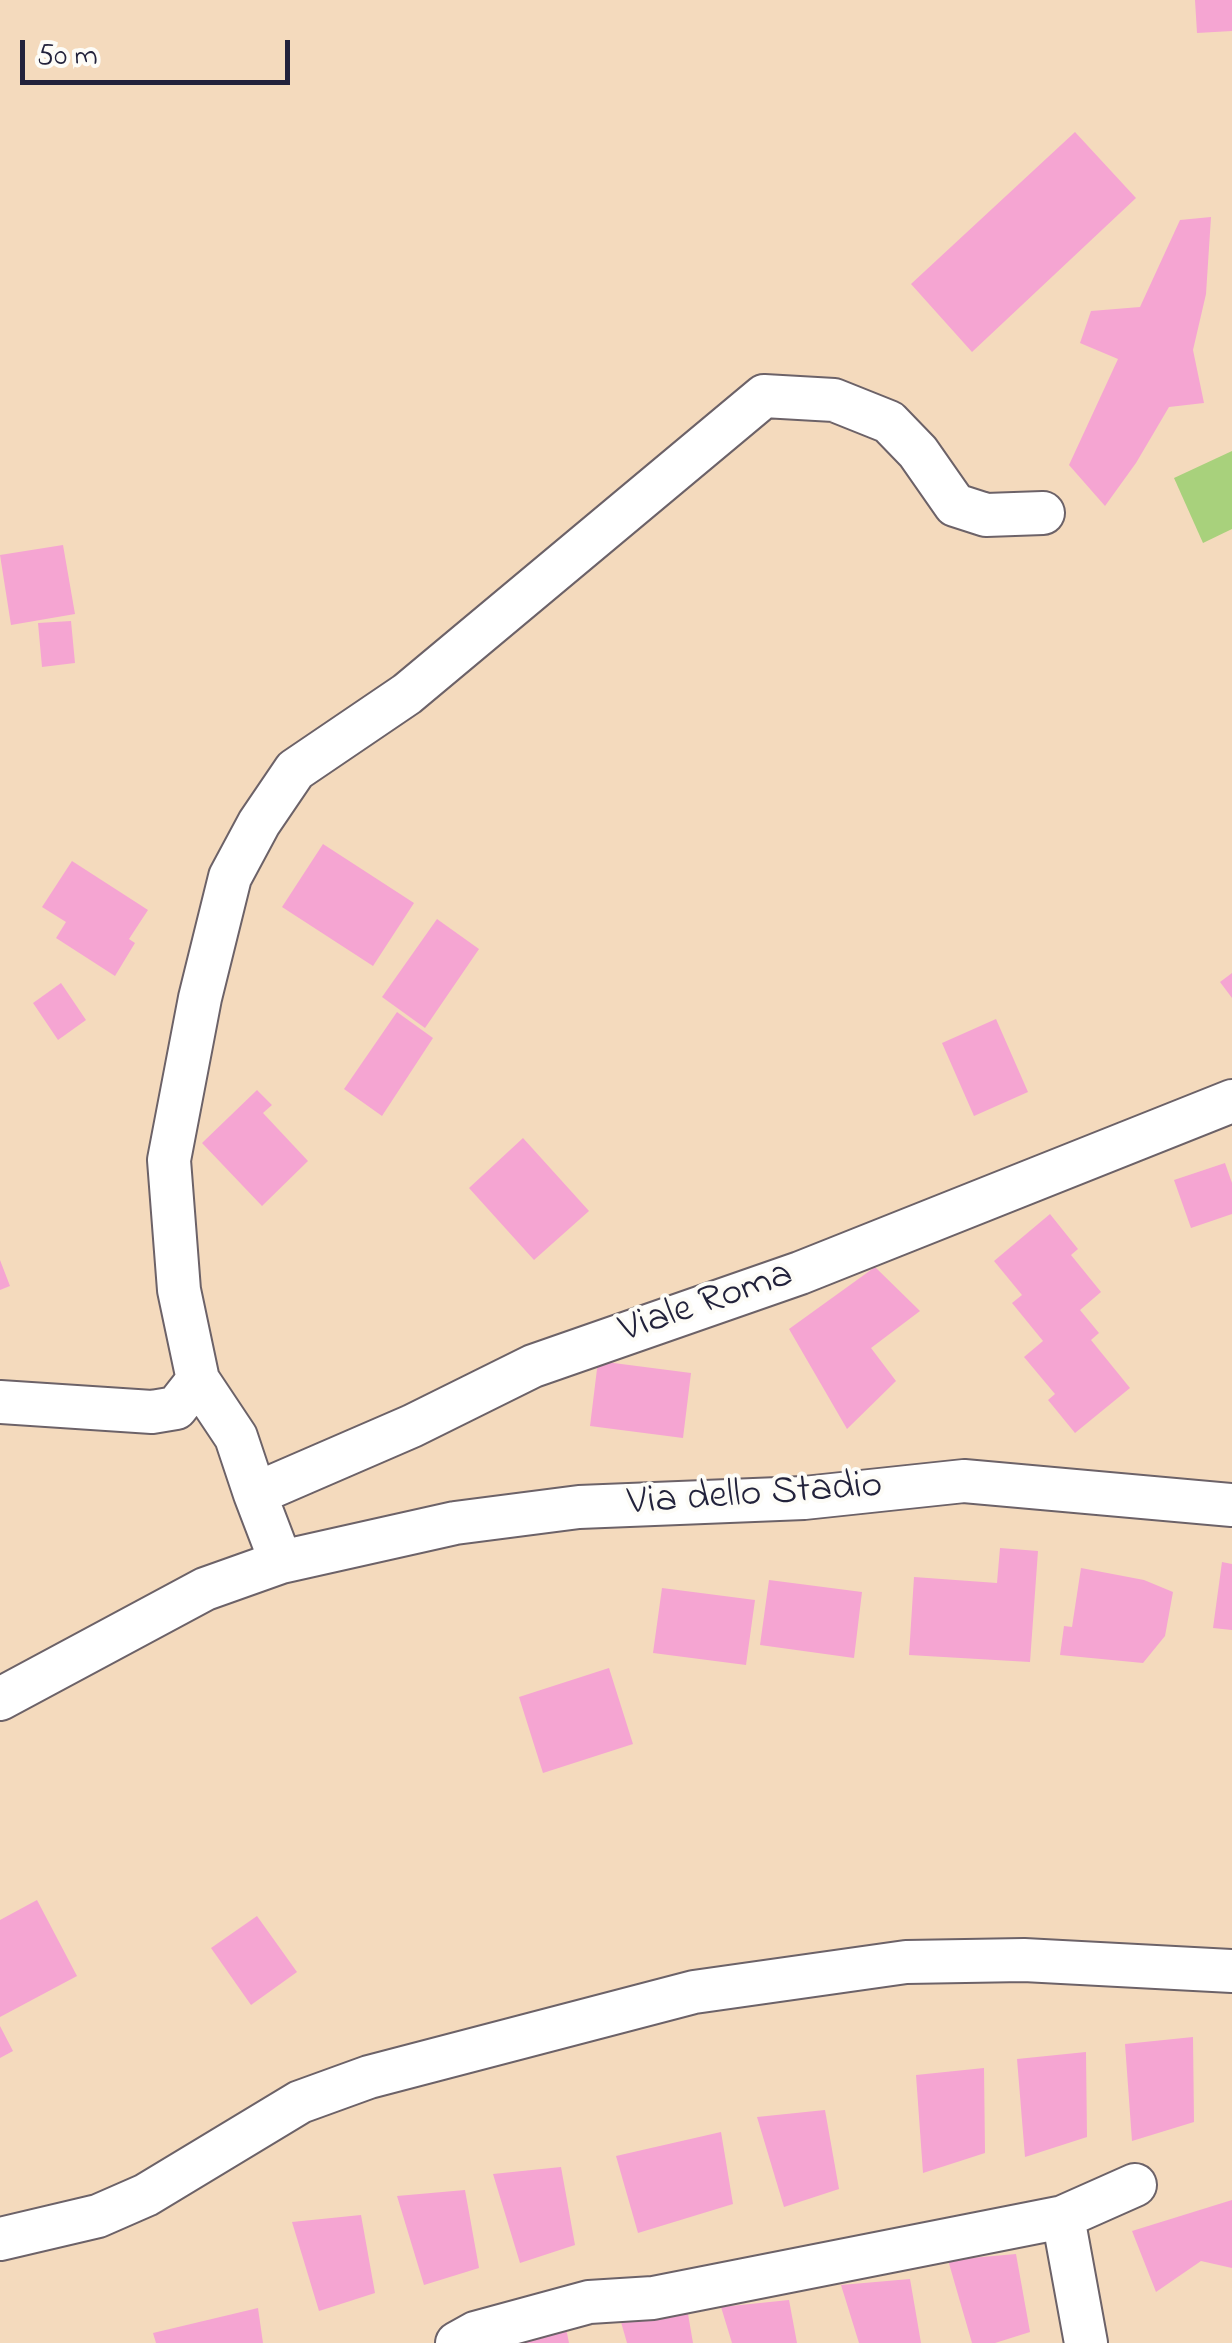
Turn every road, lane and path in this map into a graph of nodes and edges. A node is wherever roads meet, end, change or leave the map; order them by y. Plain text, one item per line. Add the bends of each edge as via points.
1 (1043, 513) dead end
2 (1232, 1101) edge
3 (198, 1380) junction
4 (0, 1402) edge
5 (255, 1494) junction
6 (1232, 1505) edge
7 (281, 1562) junction
8 (0, 1699) edge
9 (1232, 1972) edge
10 (1135, 2185) dead end
11 (1063, 2218) junction
12 (0, 2239) edge
13 (457, 2343) edge
14 (1086, 2343) edge

1 - 3 street via 986,515 955,505 889,422 834,400 764,396 407,694 295,770 230,878 170,1160 179,1290
2 - 5 street, Viale Roma via 800,1272 533,1366
3 - 4 street via 176,1408 152,1412
3 - 5 street via 236,1437
5 - 7 street
6 - 7 street, Via dello Stadio via 964,1480 804,1498 579,1507 455,1523
7 - 8 street, Via dello Stadio via 205,1589
9 - 12 street via 1024,1960 906,1962 694,1992 369,2077 300,2102 146,2195 98,2216
10 - 11 street
11 - 13 street via 653,2298 589,2302
11 - 14 street

